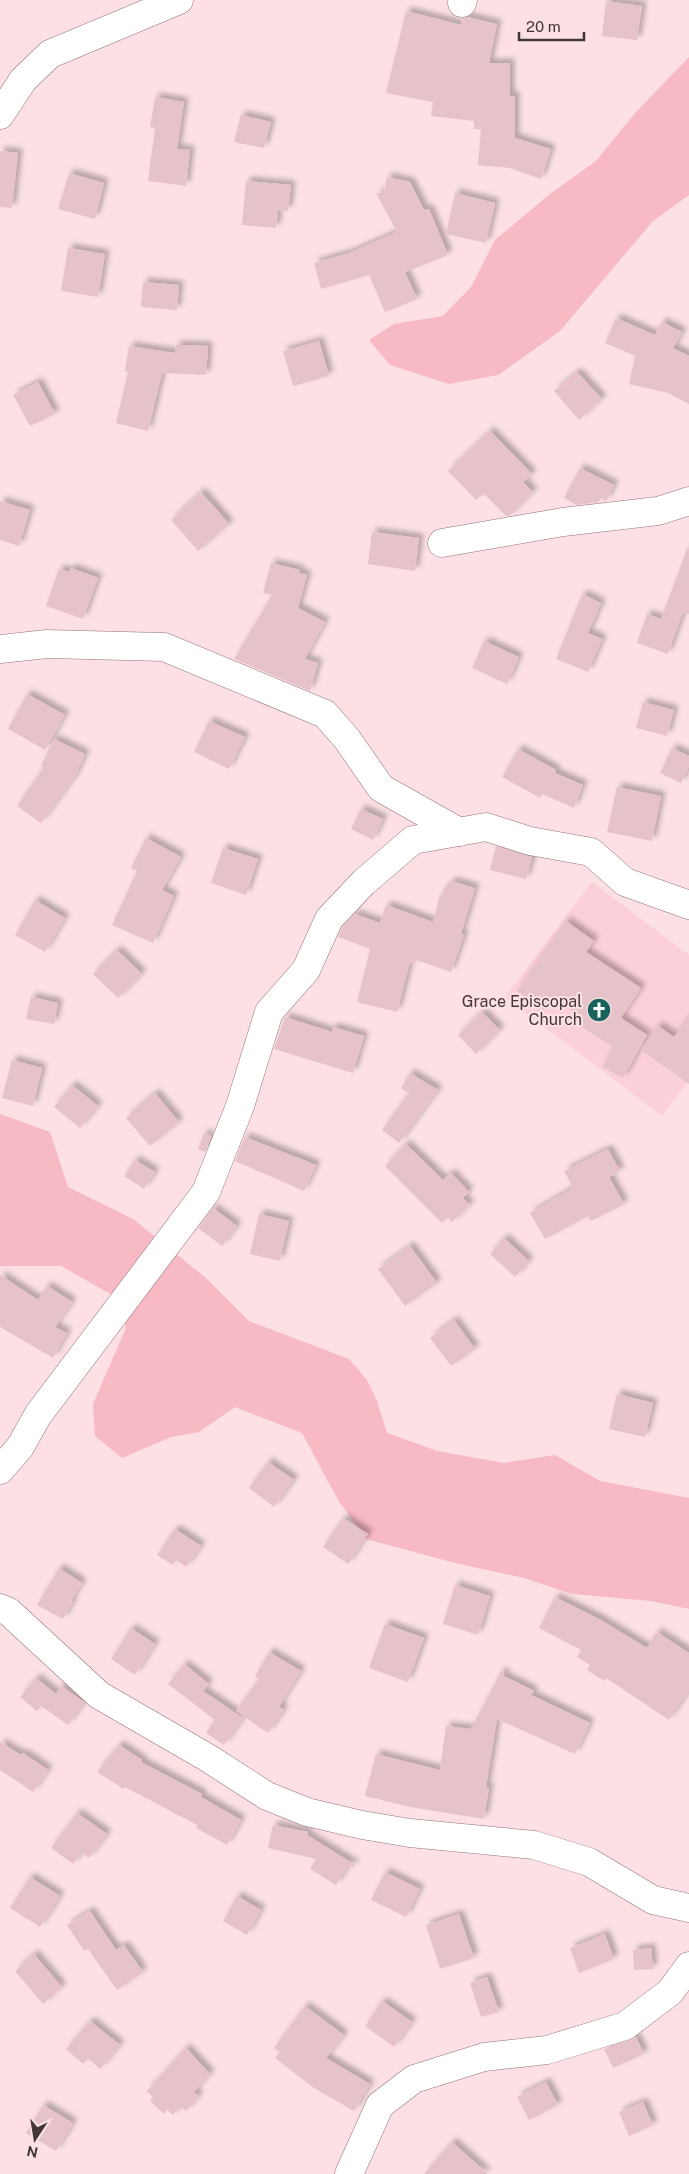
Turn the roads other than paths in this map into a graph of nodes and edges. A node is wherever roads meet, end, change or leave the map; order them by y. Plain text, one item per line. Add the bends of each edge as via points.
1 (179, 0) edge
2 (0, 115) edge
3 (689, 501) edge
4 (442, 543) dead end
5 (0, 649) edge
6 (459, 832) junction
7 (689, 905) edge
8 (0, 1470) edge
9 (0, 1608) edge
10 (689, 1908) edge
11 (689, 1966) edge
12 (349, 2174) edge

1 - 2 street via 50,54 23,80
3 - 4 street via 658,511 563,522
5 - 6 street via 47,644 164,647 325,714 381,788
6 - 7 street via 486,827 530,841 591,852 624,882
6 - 8 street via 413,840 364,882 329,919 306,970 269,1012 240,1106 206,1192
9 - 10 street via 9,1612 99,1695 208,1758 266,1796 307,1812 362,1825 534,1845 589,1862 653,1900
11 - 12 street via 670,1992 625,2026 547,2050 484,2057 414,2079 380,2104

